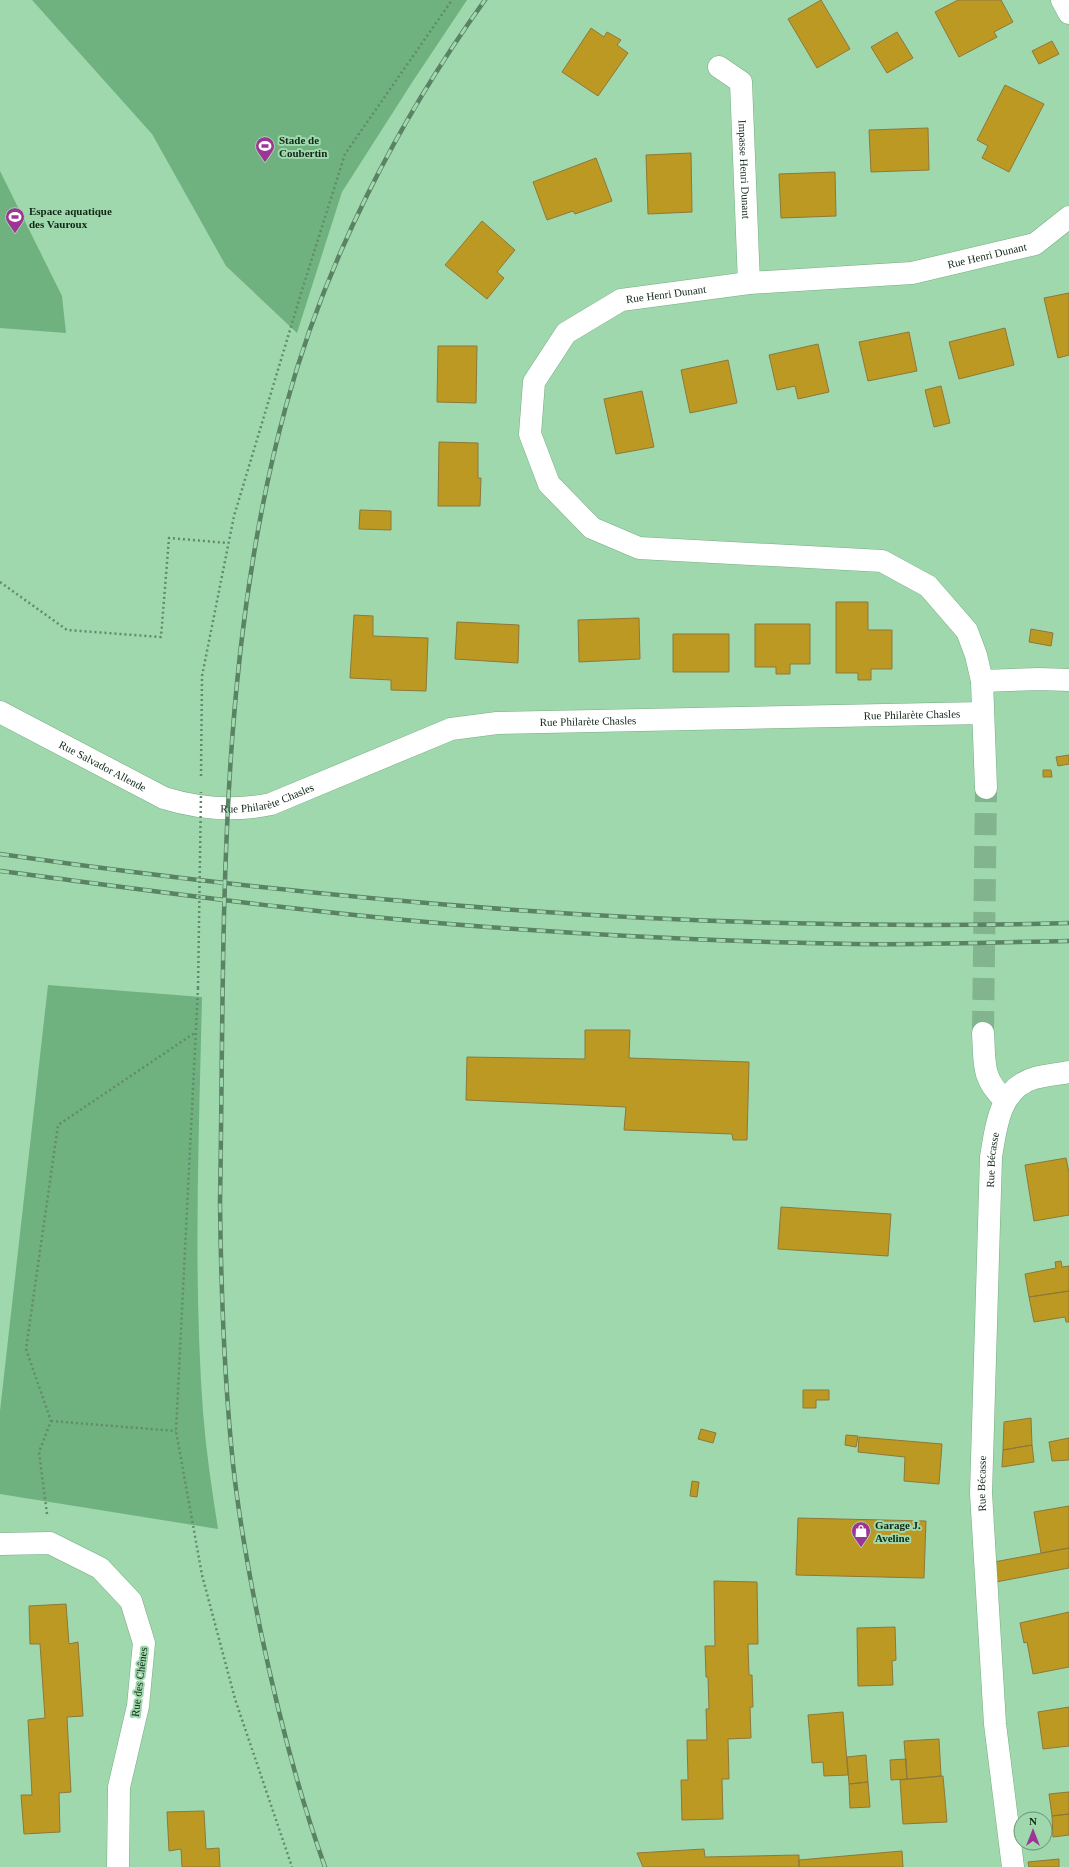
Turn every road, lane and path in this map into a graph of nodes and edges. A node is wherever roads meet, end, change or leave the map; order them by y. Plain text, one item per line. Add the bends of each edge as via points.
1 (452, 0) edge
2 (1062, 0) edge
3 (1069, 14) edge
4 (719, 67) dead end
5 (1069, 217) edge
6 (749, 283) junction
7 (228, 543) junction
8 (0, 582) edge
9 (1069, 680) edge
10 (982, 681) junction
11 (0, 712) edge
12 (983, 713) junction
13 (201, 777) dead end
14 (201, 784) dead end
15 (986, 788) tunnel mouth
16 (205, 801) junction
17 (196, 1032) junction
18 (983, 1033) tunnel mouth
19 (1069, 1072) edge
20 (1005, 1100) junction
21 (51, 1421) junction
22 (176, 1431) junction
23 (50, 1543) junction
24 (0, 1544) edge
25 (118, 1867) edge
26 (292, 1867) edge
27 (1013, 1867) edge

1 - 7 path via 345,154 299,298
2 - 3 street
4 - 6 street, Impasse Henri Dunant via 741,82
5 - 6 street, Rue Henri Dunant via 1035,244 912,273
6 - 10 street, Rue Henri Dunant via 621,300 566,333 534,382 530,434 549,484 592,528 639,548 882,561 928,586 967,631
7 - 8 path via 169,538 161,637 67,630
7 - 13 path via 202,676
9 - 10 street
10 - 12 street, Rue Henri Dunant
11 - 16 street, Rue Salvador Allende via 164,798 185,804
12 - 15 street, Rue Henri Dunant
12 - 16 street, Rue Philarète Chasles via 497,723 451,729 271,804 252,808
14 - 16 path
16 - 17 path, bridge
17 - 21 path via 58,1125 26,1349
17 - 22 path
18 - 20 street via 988,1078 994,1090
19 - 20 street via 1030,1080 1014,1090
20 - 27 street, Rue Bécasse via 998,1117 991,1157 981,1493 995,1724
21 - 22 path
21 - 23 path via 40,1452
22 - 26 path via 202,1575 238,1706
23 - 24 street, Rue des Chênes
23 - 25 street, Rue des Chênes via 100,1568 131,1601 144,1643 138,1706 119,1787

